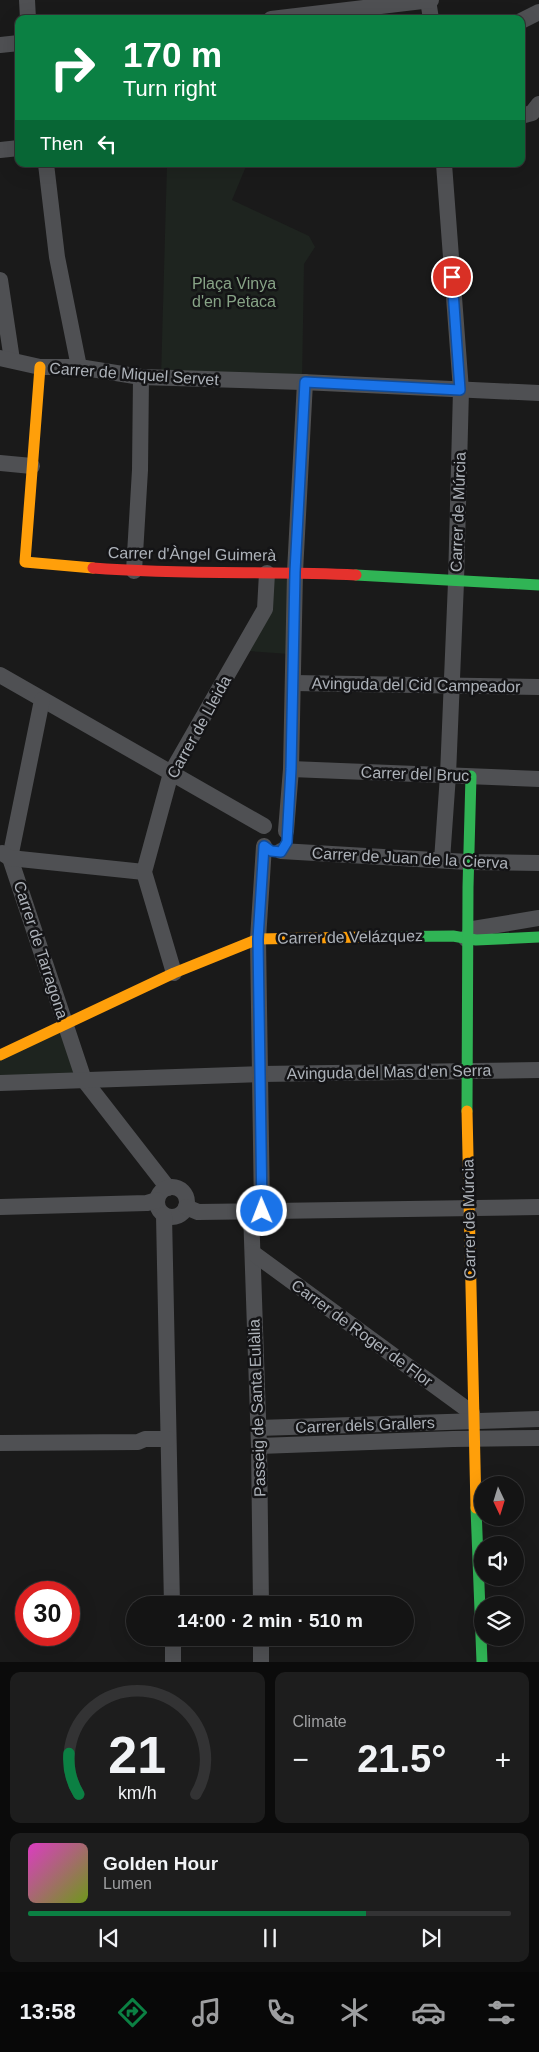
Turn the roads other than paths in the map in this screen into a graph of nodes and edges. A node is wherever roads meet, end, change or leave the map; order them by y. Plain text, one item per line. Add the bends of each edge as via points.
1 (27, 0) edge
2 (429, 0) edge
3 (539, 12) edge
4 (28, 15) edge
5 (304, 15) edge
6 (431, 15) edge
7 (525, 19) edge
8 (15, 43) edge
9 (0, 45) edge
10 (539, 104) edge
11 (525, 115) edge
12 (15, 148) edge
13 (0, 150) edge
14 (46, 167) edge
15 (444, 167) edge
16 (0, 280) edge
17 (6, 359) edge
18 (40, 367) junction
19 (80, 367) junction
20 (142, 377) junction
21 (305, 382) junction
22 (460, 390) junction
23 (539, 394) edge
24 (0, 463) edge
25 (32, 466) junction
26 (134, 571) junction
27 (267, 572) junction
28 (295, 572) junction
29 (456, 582) junction
30 (539, 585) edge
31 (0, 675) edge
32 (293, 683) junction
33 (451, 684) junction
34 (539, 687) edge
35 (42, 700) junction
36 (291, 769) junction
37 (171, 773) junction
38 (448, 775) junction
39 (471, 776) junction
40 (539, 779) edge
41 (264, 826) junction
42 (286, 831) junction
43 (264, 846) junction
44 (281, 852) junction
45 (5, 855) edge
46 (442, 860) junction
47 (468, 862) junction
48 (539, 863) edge
49 (144, 872) junction
50 (539, 918) edge
51 (539, 937) edge
52 (258, 939) junction
53 (466, 939) junction
54 (174, 973) junction
55 (66, 1024) junction
56 (0, 1055) edge
57 (539, 1070) edge
58 (468, 1072) junction
59 (261, 1074) junction
60 (84, 1080) junction
61 (0, 1083) edge
62 (163, 1201) junction
63 (539, 1206) edge
64 (0, 1207) edge
65 (186, 1207) junction
66 (468, 1208) junction
67 (256, 1211) junction
68 (252, 1253) junction
69 (472, 1417) junction
70 (539, 1419) edge
71 (258, 1428) junction
72 (473, 1438) junction
73 (539, 1438) edge
74 (168, 1439) junction
75 (0, 1443) edge
76 (259, 1446) junction
77 (172, 1596) edge
78 (261, 1596) edge
79 (173, 1646) edge
80 (261, 1646) edge
81 (173, 1662) edge
82 (261, 1662) edge
83 (482, 1662) edge

1 - 4 street
2 - 5 street
2 - 6 street
3 - 7 street
8 - 9 street
10 - 11 street via 532,113
12 - 13 street
14 - 19 street via 57,257
15 - 22 street, Carrer de Múrcia
16 - 17 street
17 - 18 street, Carrer de Miquel Servet
18 - 19 street, Carrer de Miquel Servet
18 - 25 street
19 - 20 street, Carrer de Miquel Servet
20 - 21 street, Carrer de Miquel Servet
20 - 26 street
21 - 22 street, Carrer de Miquel Servet
21 - 28 street
22 - 23 street, Carrer de Miquel Servet
22 - 29 street, Carrer de Múrcia
24 - 25 street
25 - 26 street, Carrer d'Àngel Guimerà via 25,562
26 - 27 street, Carrer d'Àngel Guimerà
27 - 28 street, Carrer d'Àngel Guimerà
27 - 37 street, Carrer de Lleida via 265,609
28 - 29 street, Carrer d'Àngel Guimerà
28 - 32 street
29 - 30 street, Carrer d'Àngel Guimerà
29 - 33 street, Carrer de Múrcia
31 - 35 street
32 - 33 street, Avinguda del Cid Campeador
32 - 36 street
33 - 34 street, Avinguda del Cid Campeador
33 - 38 street, Carrer de Múrcia
35 - 37 street
35 - 45 street
36 - 38 street, Carrer del Bruc
36 - 42 street
37 - 41 street
37 - 49 street, Carrer de Lleida
38 - 39 street, Carrer del Bruc
38 - 46 street, Carrer de Múrcia
39 - 40 street, Carrer del Bruc
39 - 47 street, Carrer de Múrcia
41 - 42 street via 280,823
41 - 43 street
42 - 44 street via 287,842
43 - 44 street
43 - 52 street, Passeig de Santa Eulàlia
44 - 46 street, Carrer de Juan de la Cierva
45 - 49 street
45 - 55 street, Carrer de Tarragona
46 - 47 street, Carrer de Juan de la Cierva
47 - 48 street, Carrer de Juan de la Cierva
47 - 53 street, Carrer de Múrcia
49 - 54 street
50 - 53 street via 473,929
51 - 53 street, Carrer de Velázquez
52 - 53 street, Carrer de Velázquez via 453,936
52 - 54 street, Carrer de Velázquez
52 - 59 street, Passeig de Santa Eulàlia
53 - 58 street, Carrer de Múrcia
54 - 55 street, Carrer de Velázquez
55 - 56 street, Carrer de Velázquez
55 - 60 street, Carrer de Tarragona
57 - 58 street, Avinguda del Mas d'en Serra
58 - 59 street, Avinguda del Mas d'en Serra
58 - 66 street, Carrer de Múrcia
59 - 60 street, Avinguda del Mas d'en Serra
59 - 67 street, Passeig de Santa Eulàlia
60 - 61 street, Avinguda del Mas d'en Serra
60 - 62 street
62 - 64 street
62 - 65 street via 169,1217 178,1216
62 - 65 street via 178,1189 186,1198
62 - 74 street
63 - 66 street
65 - 67 street via 198,1212
66 - 67 street
66 - 69 street, Carrer de Múrcia
67 - 68 street, Passeig de Santa Eulàlia
68 - 69 street, Carrer de Roger de Flor
68 - 71 street, Passeig de Santa Eulàlia
69 - 70 street
69 - 71 street, Carrer dels Grallers
69 - 72 street, Carrer de Múrcia
71 - 76 street, Passeig de Santa Eulàlia
72 - 73 street
72 - 76 street, Carrer dels Grallers
72 - 83 street, Carrer de Múrcia
74 - 75 street
74 - 77 street
76 - 78 street, Passeig de Santa Eulàlia
79 - 81 street
80 - 82 street

